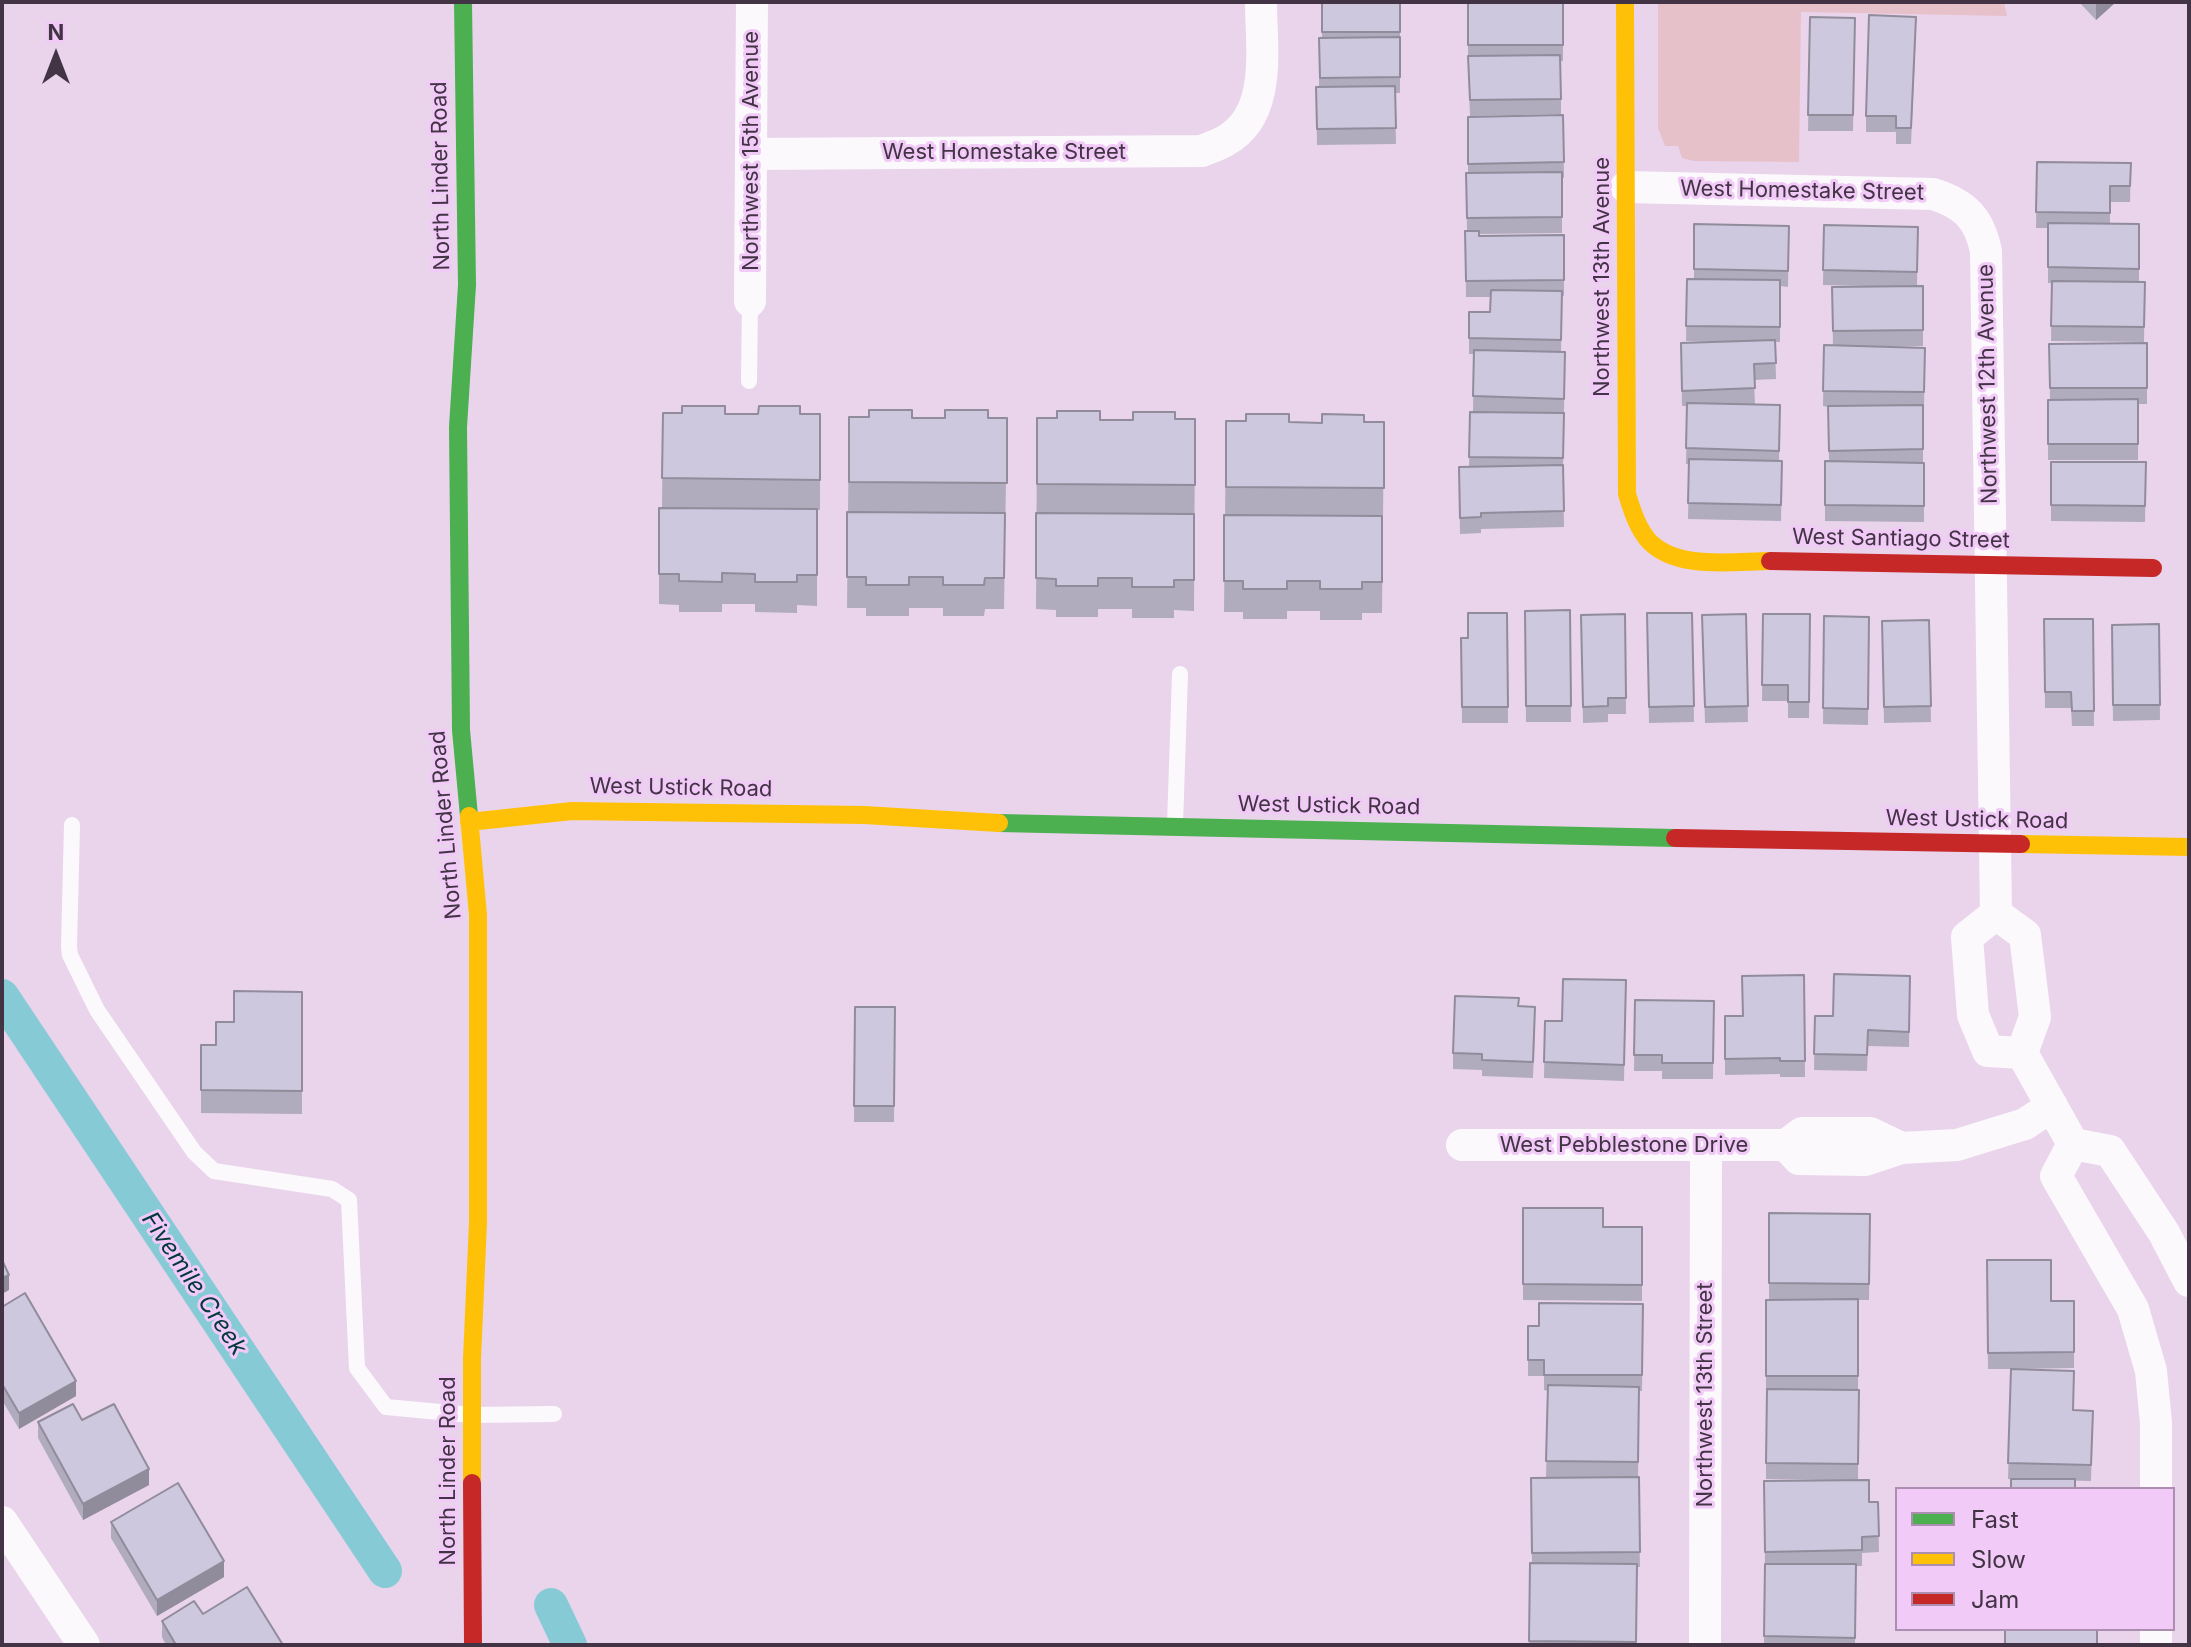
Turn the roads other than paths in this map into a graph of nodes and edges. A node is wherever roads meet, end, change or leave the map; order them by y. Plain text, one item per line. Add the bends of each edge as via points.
1 (463, 2) edge
2 (752, 2) edge
3 (1261, 2) edge
4 (1625, 2) edge
5 (751, 154) junction
6 (1626, 187) junction
7 (1971, 216) joint
8 (750, 301) joint
9 (749, 381) dead end
10 (1651, 546) joint
11 (1990, 565) junction
12 (2153, 568) dead end
13 (1180, 674) dead end
14 (469, 822) junction
15 (72, 825) dead end
16 (1175, 826) junction
17 (1995, 845) junction
18 (2189, 847) edge
19 (1996, 914) junction
20 (2022, 1053) junction
21 (2052, 1106) junction
22 (2073, 1144) junction
23 (1462, 1145) dead end
24 (1706, 1145) junction
25 (2189, 1281) edge
26 (554, 1414) dead end
27 (472, 1415) junction
28 (2156, 1487) edge
29 (2, 1522) edge
30 (84, 1645) edge
31 (473, 1645) edge
32 (1705, 1645) edge

1 - 14 main road, North Linder Road via 467,285 458,427 461,730
2 - 5 street, Northwest 15th Avenue
3 - 5 street, West Homestake Street via 1261,82 1248,121 1227,141 1202,151
4 - 6 main road, Northwest 13th Avenue
5 - 8 street, Northwest 15th Avenue
6 - 7 street, West Homestake Street via 1933,194 1954,201
6 - 10 main road, Northwest 13th Avenue via 1627,494
7 - 11 street, Northwest 12th Avenue via 1986,251
8 - 9 lane
10 - 11 main road, West Santiago Street via 1691,560
11 - 12 main road, West Santiago Street
11 - 17 street, Northwest 12th Avenue
13 - 16 lane
14 - 16 main road, West Ustick Road via 572,811
14 - 27 main road, North Linder Road via 478,915
15 - 27 lane via 70,955 97,1010 194,1152 214,1171 332,1189 349,1200 357,1368 386,1407
16 - 17 main road, West Ustick Road
17 - 18 main road, West Ustick Road
17 - 19 street, Northwest 12th Avenue
19 - 20 street via 2025,935 2035,1017
19 - 20 street via 1967,937 1973,1015 1988,1051
20 - 21 street
21 - 22 street
21 - 24 street, West Pebblestone Drive via 2025,1124 1957,1145 1901,1148 1865,1160 1799,1159 1786,1145
22 - 25 street via 2110,1151
22 - 28 street via 2056,1176 2133,1309 2151,1371
23 - 24 street, West Pebblestone Drive
24 - 32 street, Northwest 13th Street
26 - 27 lane
27 - 31 main road, North Linder Road
29 - 30 street

